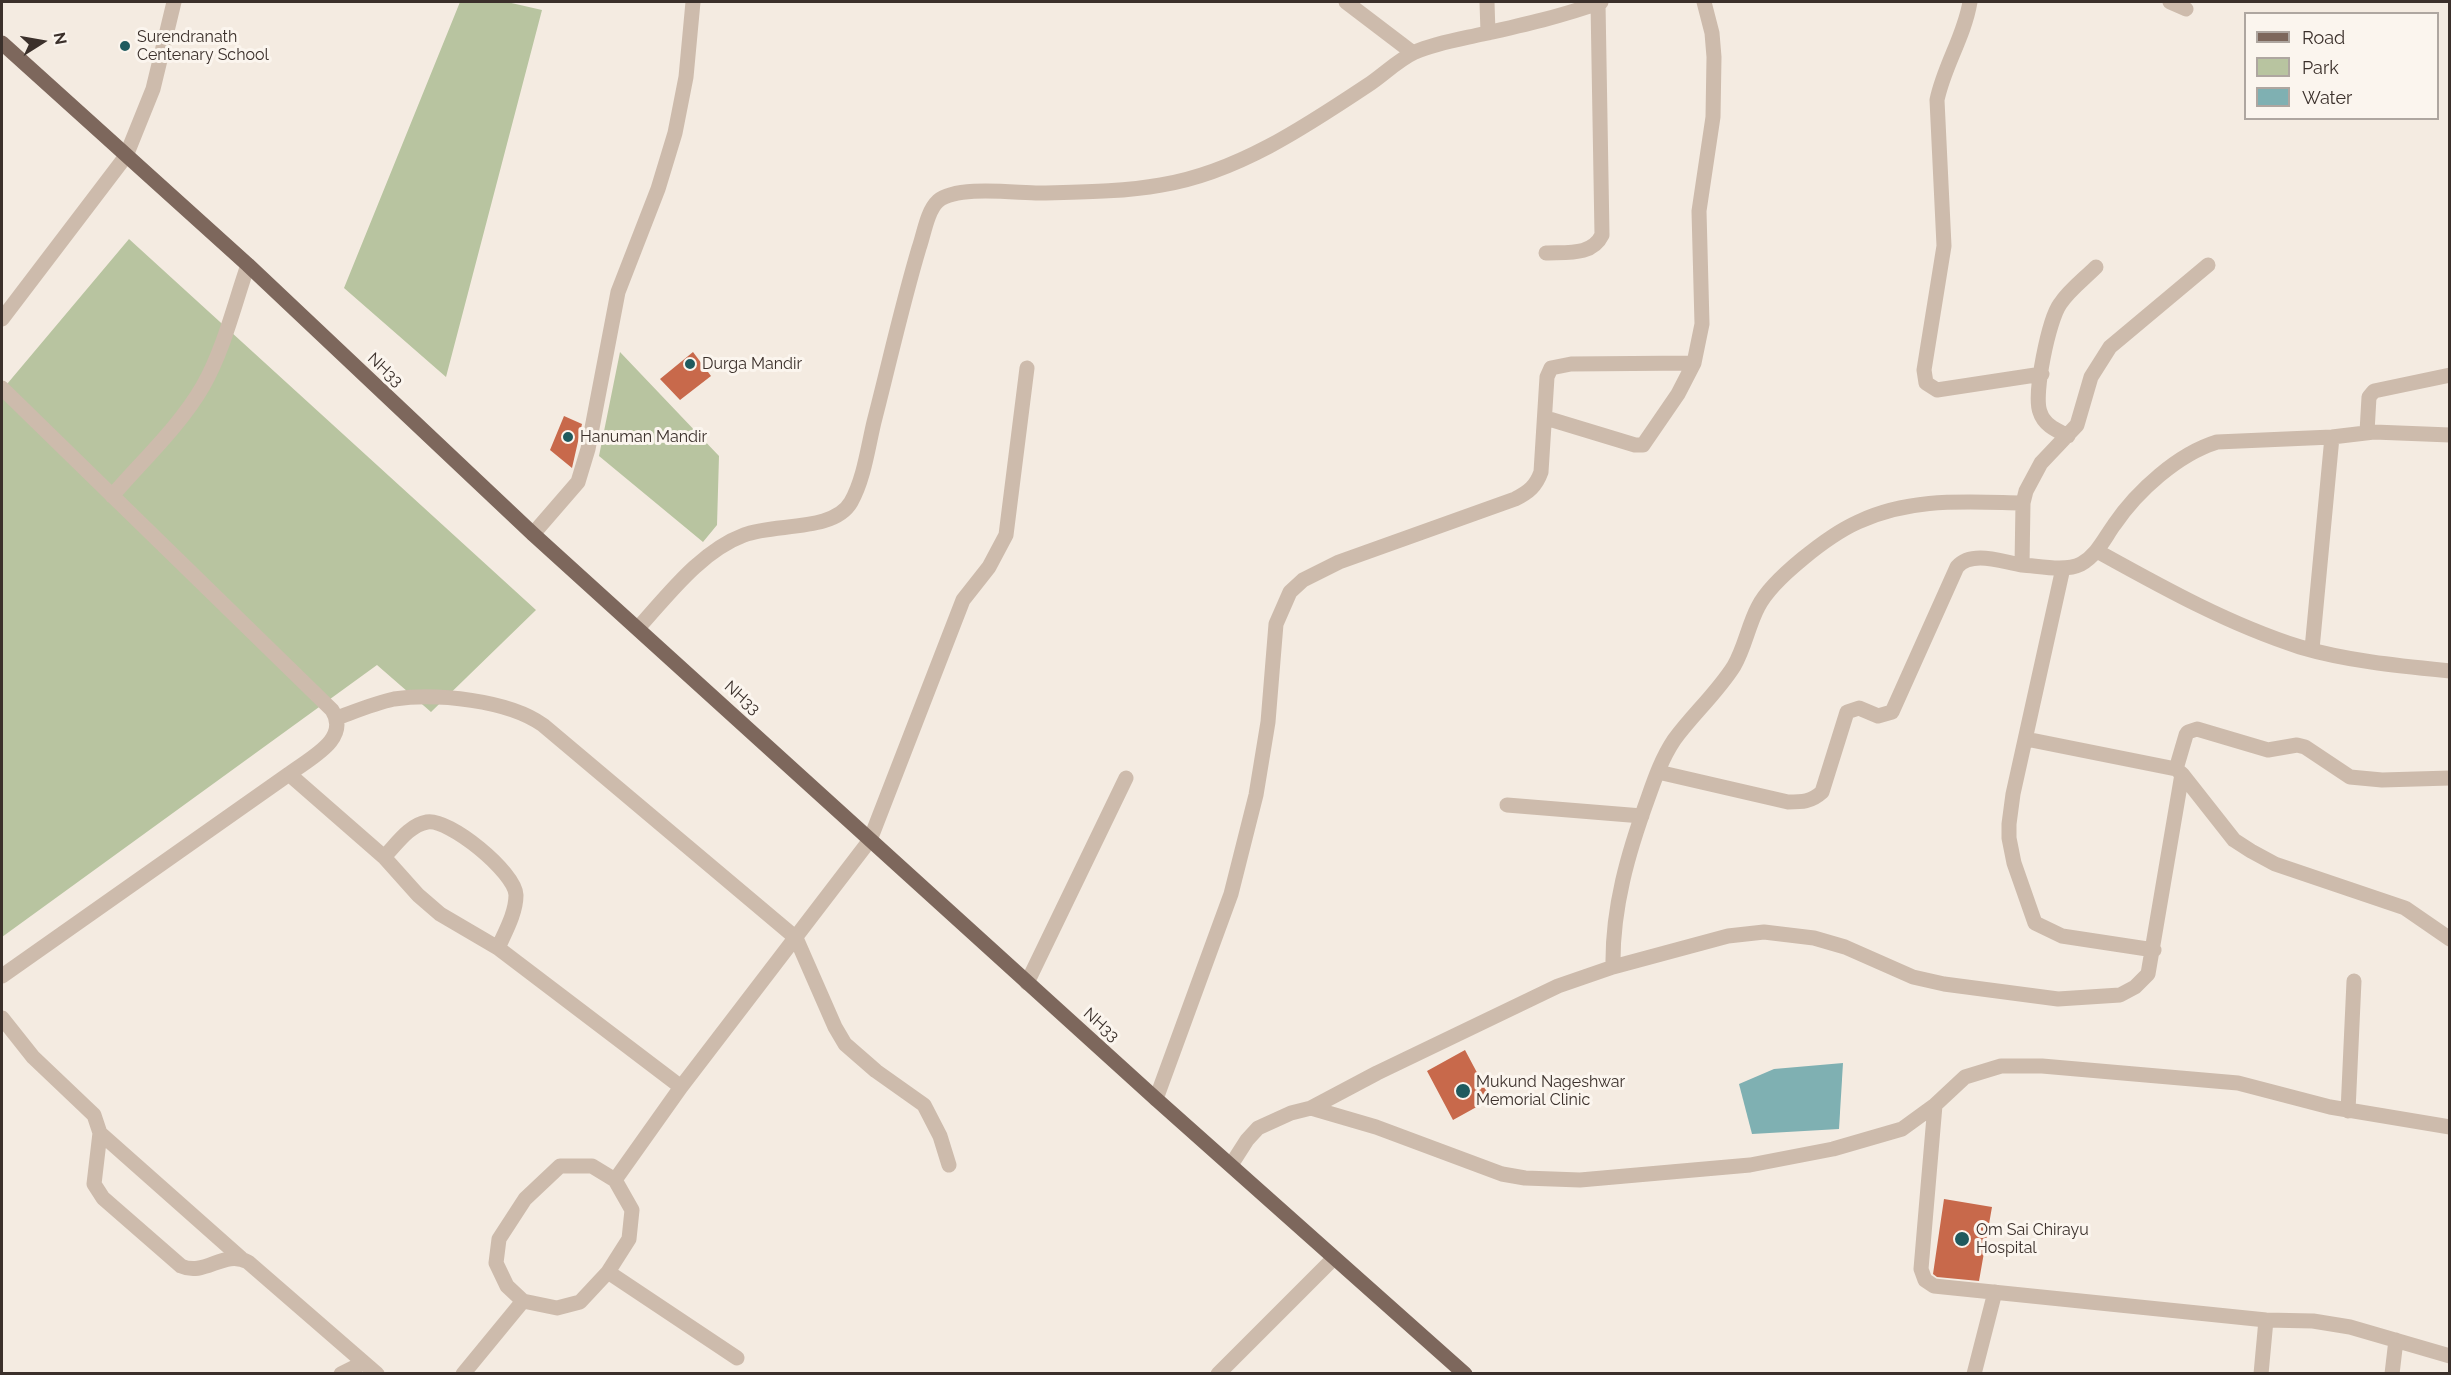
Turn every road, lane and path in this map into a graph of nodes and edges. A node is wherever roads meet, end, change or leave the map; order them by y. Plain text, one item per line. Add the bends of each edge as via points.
1 (174, 2) edge
2 (693, 2) edge
3 (1346, 2) edge
4 (1487, 2) edge
5 (1600, 2) edge
6 (1704, 2) edge
7 (1970, 2) edge
8 (2170, 2) edge
9 (2186, 9) dead end
10 (1488, 33) junction
11 (2, 43) edge
12 (1413, 53) junction
13 (126, 156) junction
14 (1546, 253) dead end
15 (248, 265) junction
16 (2208, 265) dead end
17 (2096, 267) dead end
18 (2, 320) edge
19 (1694, 363) junction
20 (1028, 369) dead end
21 (2042, 374) junction
22 (2450, 375) edge
23 (2, 388) edge
24 (1546, 418) junction
25 (2367, 432) junction
26 (2450, 435) edge
27 (2068, 436) junction
28 (2332, 437) junction
29 (112, 496) junction
30 (2023, 503) junction
31 (533, 534) junction
32 (2097, 551) junction
33 (2022, 565) junction
34 (2063, 568) junction
35 (639, 627) junction
36 (2312, 650) junction
37 (2450, 671) edge
38 (337, 717) junction
39 (2026, 739) junction
40 (2179, 771) junction
41 (1658, 772) junction
42 (289, 774) junction
43 (1126, 778) dead end
44 (2450, 778) edge
45 (1508, 804) dead end
46 (1642, 816) junction
47 (870, 840) junction
48 (384, 857) junction
49 (796, 938) junction
50 (2450, 939) edge
51 (498, 948) junction
52 (2154, 950) junction
53 (1612, 966) junction
54 (2, 976) edge
55 (2354, 981) dead end
56 (1027, 983) junction
57 (2, 1018) edge
58 (681, 1087) junction
59 (1156, 1099) junction
60 (1935, 1105) junction
61 (1311, 1108) junction
62 (2348, 1111) junction
63 (2450, 1126) edge
64 (99, 1133) junction
65 (949, 1165) dead end
66 (1231, 1165) junction
67 (615, 1180) junction
68 (241, 1258) junction
69 (1334, 1258) junction
70 (608, 1272) junction
71 (1995, 1292) junction
72 (523, 1301) junction
73 (2266, 1320) junction
74 (2396, 1340) junction
75 (2450, 1356) edge
76 (737, 1358) dead end
77 (363, 1363) junction
78 (341, 1374) edge
79 (377, 1374) edge
80 (463, 1374) edge
81 (1218, 1374) edge
82 (1464, 1374) edge
83 (1974, 1374) edge
84 (2261, 1374) edge
85 (2392, 1374) edge

1 - 13 street via 153,89
2 - 31 street via 686,77 675,133 618,292 588,449 578,482
3 - 12 street
4 - 10 street
5 - 10 street
5 - 14 street via 1602,234 1590,248
6 - 19 street via 1712,33 1713,117 1700,212 1704,305
7 - 21 street via 1937,100 1944,246 1925,353 1926,383 1937,390
8 - 9 street
10 - 12 street
11 - 13 main road, NH33
12 - 35 street via 1276,142 1201,176 1145,187 1041,193 968,192 940,199 927,222 908,285 851,503 826,520 768,528 724,545 699,564
13 - 15 main road, NH33
13 - 18 street
15 - 29 street via 203,387
15 - 31 main road, NH33
16 - 27 street via 2110,347 2091,377 2082,413
17 - 21 street via 2060,304 2051,322
19 - 24 street via 1571,364 1551,368 1547,377
19 - 24 street via 1643,445
20 - 47 street via 1006,535 989,567 963,600
21 - 27 street via 2037,401 2040,413 2048,425
22 - 25 street via 2374,391 2369,397
23 - 29 street
24 - 59 street via 1541,472 1537,484 1528,492 1320,570 1290,592 1276,624 1268,722 1241,859
25 - 26 street
25 - 28 street
27 - 30 street via 2041,462
28 - 32 street via 2232,440 2206,445 2174,464 2143,493 2114,524
28 - 36 street
29 - 38 street
30 - 33 street
30 - 41 street via 1907,505 1855,522 1818,548 1758,606 1735,664 1673,742
31 - 35 main road, NH33
32 - 34 street via 2080,565
32 - 36 street via 2203,608
33 - 34 street
33 - 41 street via 1976,558 1957,567 1897,705 1885,716 1858,708 1847,712 1826,782 1813,799 1788,802
34 - 39 street
35 - 47 main road, NH33
36 - 37 street
38 - 42 street via 336,736
38 - 49 street via 411,697 490,703 523,712
39 - 40 street
39 - 52 street via 2008,838 2035,923 2062,936
40 - 44 street via 2186,735 2197,729 2268,750 2305,747 2350,777
40 - 50 street via 2234,840 2251,851 2275,864 2405,908
40 - 52 street
41 - 46 street
42 - 48 street
42 - 54 street
43 - 56 street
45 - 46 street
46 - 53 street via 1617,907
47 - 49 street
47 - 56 main road, NH33
48 - 51 street via 440,914
48 - 51 street via 409,830 428,822 445,826 480,850 508,875 516,893
49 - 58 street
49 - 65 street via 845,1044 924,1105
51 - 58 street
52 - 53 street via 2148,974 2136,987 2120,995 2088,999 2058,999 1934,982 1892,969 1845,947 1764,932 1728,936
53 - 61 street via 1537,995
55 - 62 street
56 - 59 main road, NH33
57 - 64 street via 33,1057 93,1115
58 - 67 street
59 - 66 main road, NH33
60 - 61 street via 1902,1129 1833,1149 1750,1165 1580,1180 1502,1174 1377,1127
60 - 62 street via 1965,1077 2019,1065 2238,1083
60 - 71 street via 1921,1269 1924,1280 1934,1286
61 - 66 street via 1258,1128
62 - 63 street
64 - 68 street
64 - 68 street via 93,1176 98,1192 175,1262 193,1269 227,1258
66 - 69 main road, NH33
67 - 70 street via 632,1210 629,1239
67 - 72 street via 592,1166 560,1166 525,1199 499,1239 496,1263 507,1286
68 - 77 street
69 - 81 street
69 - 82 main road, NH33
70 - 72 street via 580,1302 557,1308
70 - 76 street
71 - 73 street
71 - 83 street
72 - 80 street
73 - 74 street via 2313,1321
73 - 84 street
74 - 75 street
74 - 85 street
77 - 78 street
77 - 79 street

